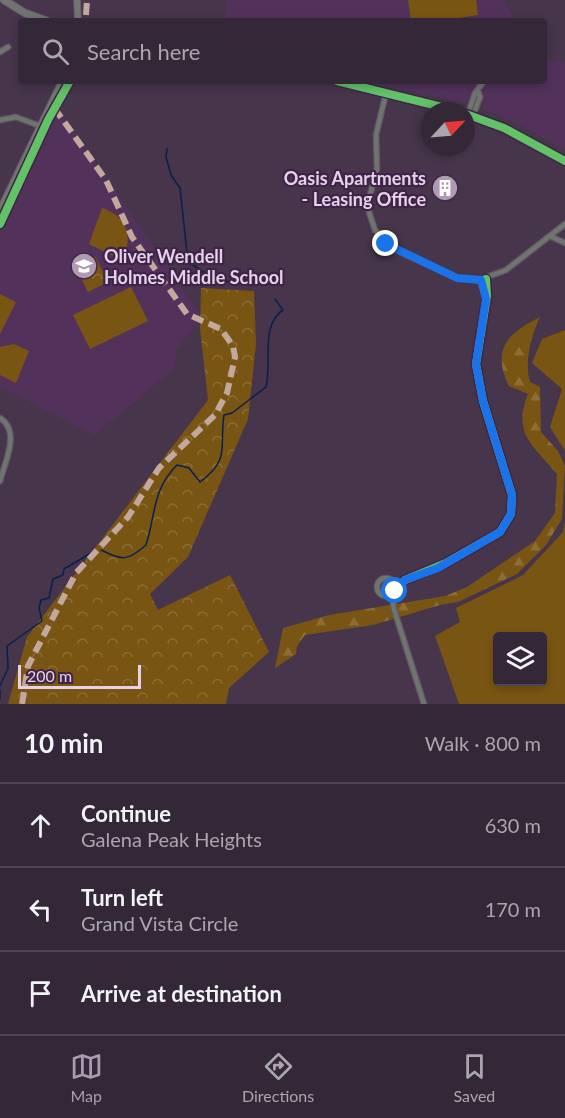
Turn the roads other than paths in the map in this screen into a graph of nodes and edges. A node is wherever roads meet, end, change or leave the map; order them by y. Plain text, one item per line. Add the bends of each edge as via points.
1 (4, 0) edge
2 (77, 0) edge
3 (39, 18) edge
4 (78, 18) edge
5 (8, 48) dead end
6 (0, 52) edge
7 (61, 84) edge
8 (349, 84) edge
9 (482, 84) edge
10 (386, 93) junction
11 (422, 102) edge
12 (475, 105) edge
13 (475, 117) edge
14 (0, 120) edge
15 (40, 126) junction
16 (565, 161) edge
17 (0, 210) edge
18 (565, 224) edge
19 (550, 236) junction
20 (565, 243) edge
21 (484, 280) junction
22 (0, 418) edge
23 (0, 481) edge
24 (405, 580) junction
25 (393, 581) junction
26 (395, 590) junction
27 (384, 597) junction
28 (393, 606) junction
29 (424, 704) edge

1 - 3 main road
2 - 4 main road
5 - 6 street
7 - 15 main road
8 - 10 main road
9 - 12 street
10 - 11 main road
10 - 21 street via 376,135 377,168 369,199 375,230 400,253 457,278
13 - 16 main road via 526,138
14 - 15 street via 16,117
15 - 17 main road
18 - 19 street
19 - 20 street
19 - 21 street via 506,270
21 - 24 street via 486,299 476,364 483,401 512,495 511,514 495,535 438,568
22 - 23 street via 8,423 11,433
24 - 25 street
24 - 26 street
25 - 26 street
25 - 27 street via 384,578 378,582 377,590
26 - 27 street
26 - 28 street
27 - 28 street
28 - 29 street

